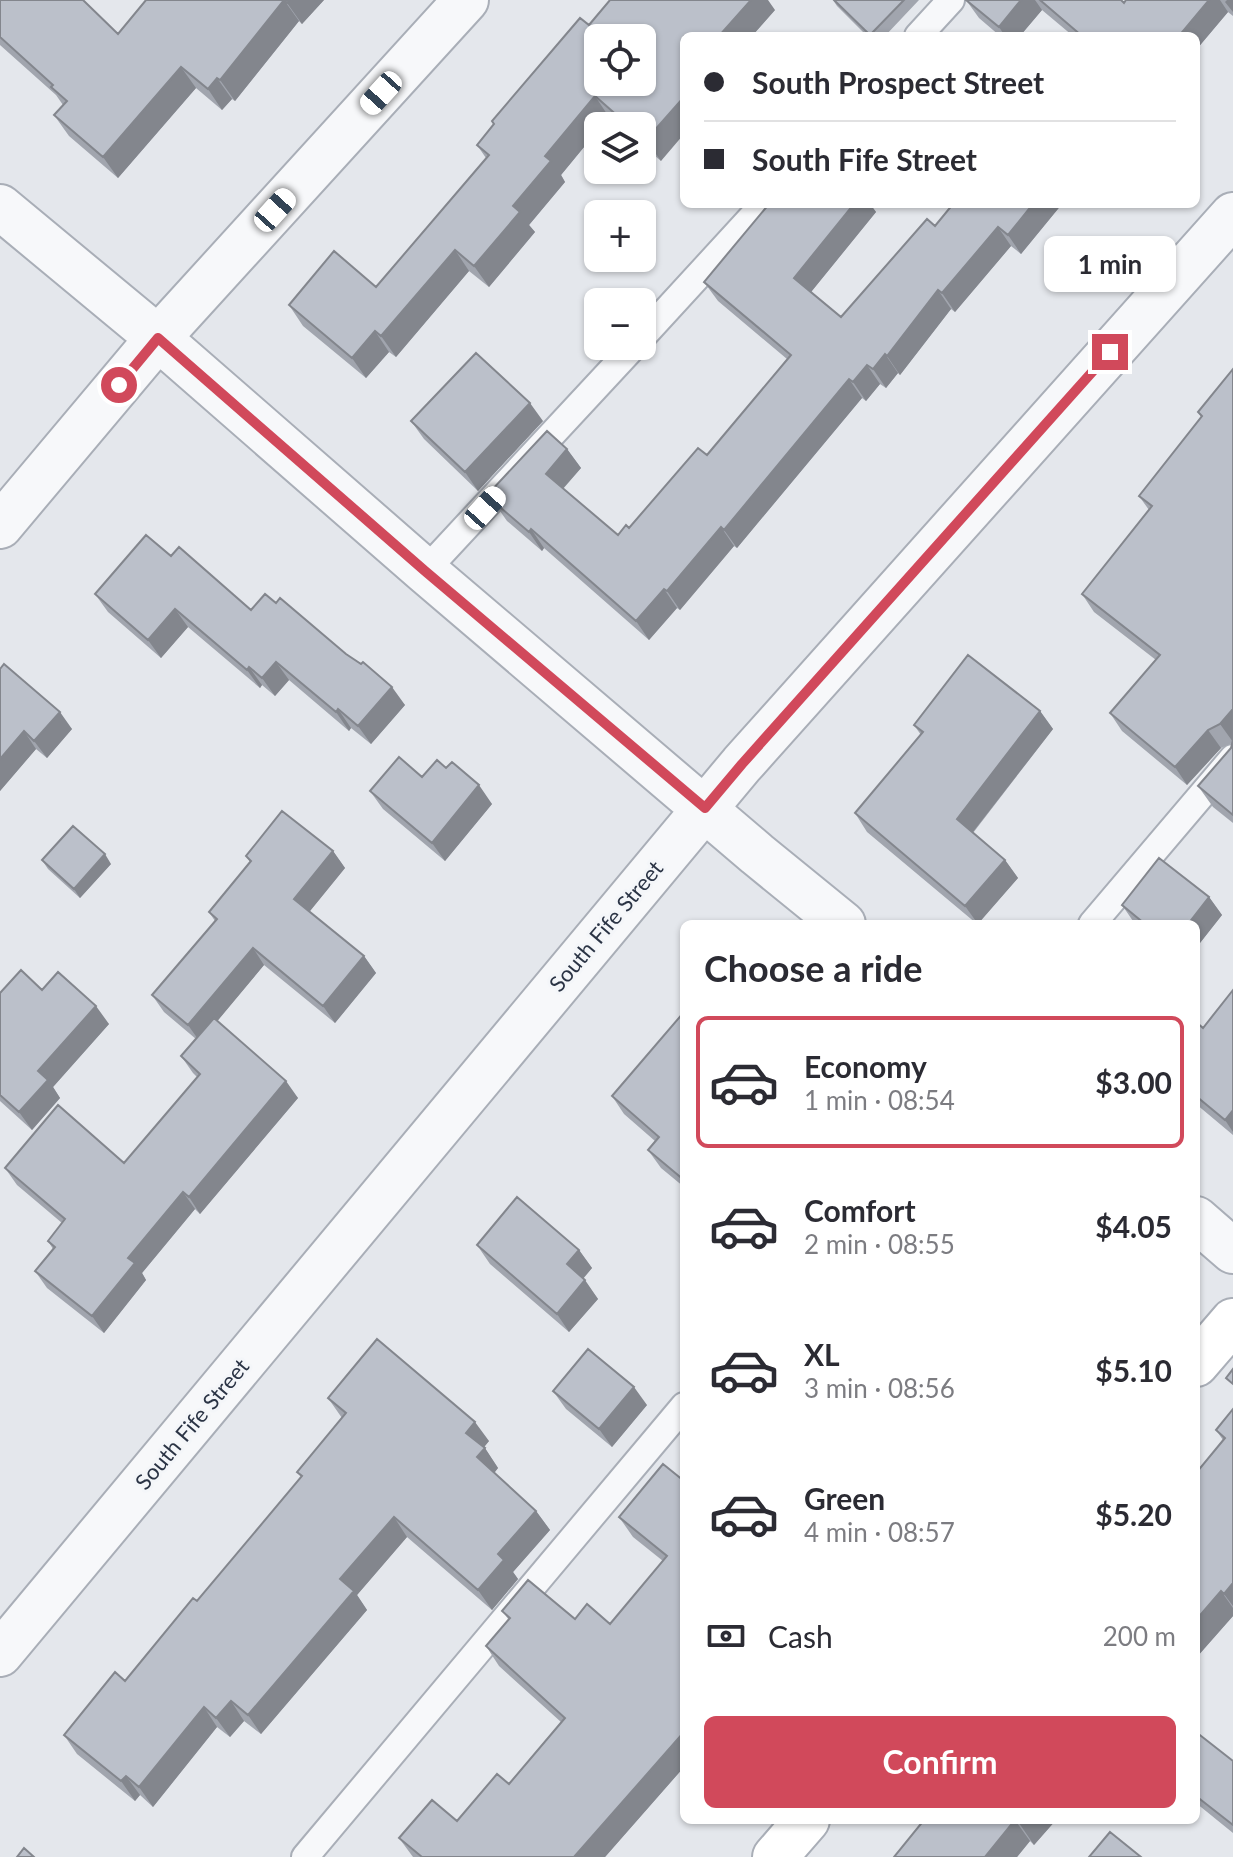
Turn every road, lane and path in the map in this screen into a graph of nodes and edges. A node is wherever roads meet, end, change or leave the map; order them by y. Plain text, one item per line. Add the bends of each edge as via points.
1 (466, 0) edge
2 (951, 0) edge
3 (922, 32) edge
4 (0, 207) edge
5 (760, 208) edge
6 (1233, 215) edge
7 (656, 322) edge
8 (158, 338) junction
9 (621, 360) edge
10 (0, 526) edge
11 (425, 571) junction
12 (1233, 758) edge
13 (705, 808) junction
14 (838, 920) edge
15 (1095, 920) edge
16 (1200, 1222) edge
17 (1233, 1251) edge
18 (1233, 1321) edge
19 (1200, 1359) edge
20 (680, 1411) edge
21 (0, 1654) edge
22 (804, 1824) edge
23 (305, 1857) edge
24 (775, 1857) edge

1 - 8 street
2 - 3 lane
4 - 8 street
5 - 7 lane
6 - 13 street, South Fife Street
8 - 10 street
8 - 11 street
9 - 11 lane
11 - 13 street
12 - 15 lane
13 - 14 street
13 - 21 street, South Fife Street
16 - 17 street
18 - 19 street
20 - 23 lane
22 - 24 street

